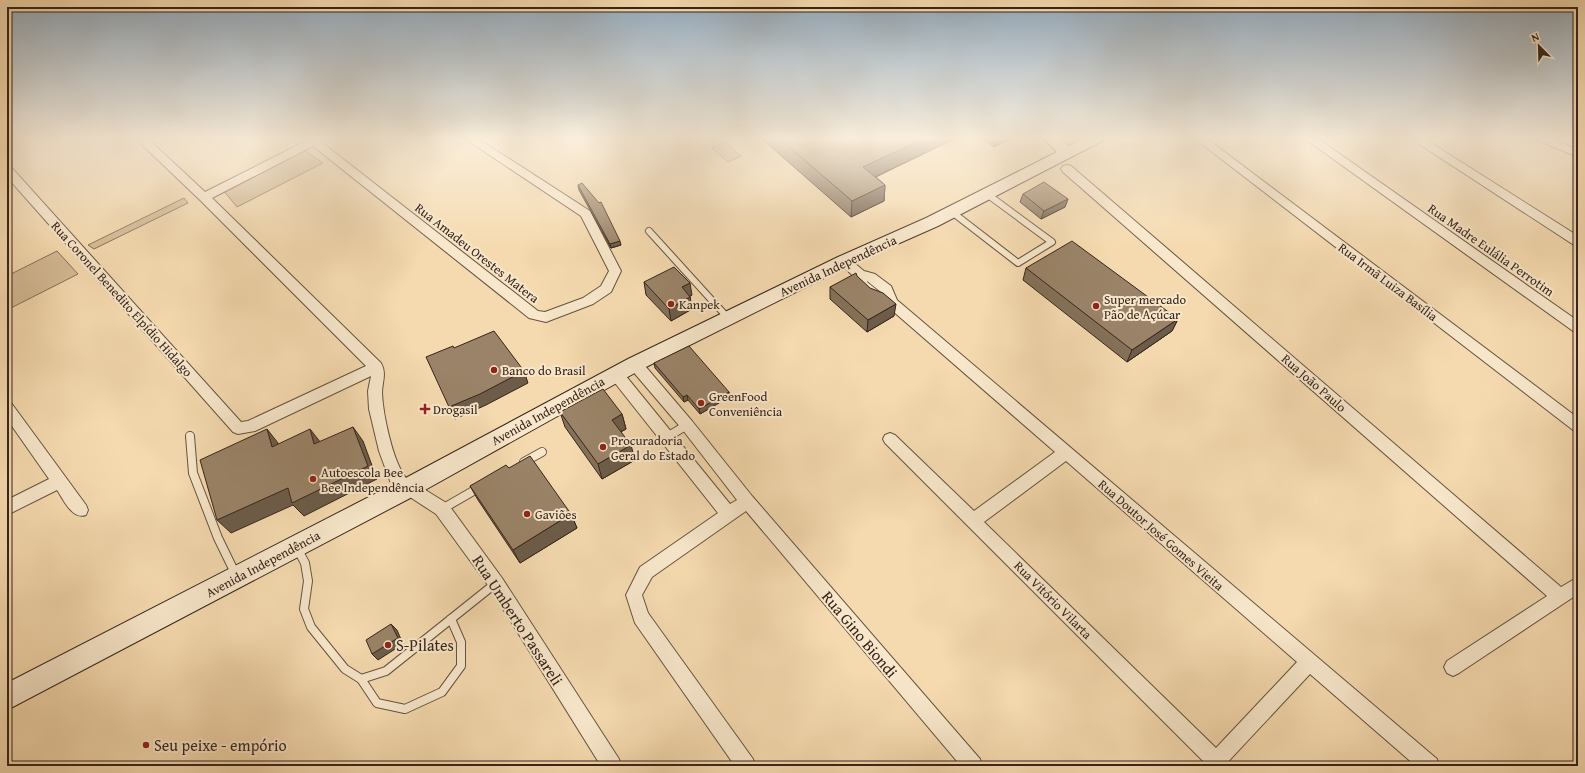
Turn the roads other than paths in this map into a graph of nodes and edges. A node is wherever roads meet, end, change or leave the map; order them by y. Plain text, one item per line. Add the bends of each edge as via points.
1 (11, 174) edge
2 (180, 174) edge
3 (246, 174) edge
4 (354, 174) edge
5 (524, 174) edge
6 (1026, 174) edge
7 (1093, 174) edge
8 (1246, 174) edge
9 (1360, 174) edge
10 (1472, 174) edge
11 (987, 194) junction
12 (204, 196) junction
13 (952, 212) junction
14 (649, 231) dead end
15 (1578, 242) edge
16 (844, 262) junction
17 (728, 318) junction
18 (1578, 328) edge
19 (635, 364) junction
20 (376, 366) junction
21 (616, 374) junction
22 (7, 408) edge
23 (687, 425) junction
24 (1578, 426) edge
25 (190, 436) dead end
26 (667, 437) junction
27 (890, 439) dead end
28 (542, 452) dead end
29 (1066, 453) junction
30 (515, 467) edge
31 (60, 481) junction
32 (489, 482) edge
33 (408, 488) junction
34 (747, 501) junction
35 (7, 508) edge
36 (442, 509) junction
37 (80, 510) dead end
38 (728, 514) junction
39 (973, 521) junction
40 (296, 546) junction
41 (237, 577) junction
42 (496, 583) junction
43 (1578, 586) edge
44 (1560, 597) junction
45 (451, 619) junction
46 (1309, 662) junction
47 (1453, 667) dead end
48 (361, 679) junction
49 (7, 697) edge
50 (612, 766) edge
51 (746, 766) edge
52 (973, 766) edge
53 (1430, 766) edge

1 - 20 street, Rua Coronel Benedito Elpídio Hidalgo via 238,428 250,427
2 - 12 street
3 - 12 street
4 - 5 street, Rua Amadeu Orestes Matera via 534,315 546,318 588,301 606,289 615,271 586,214
6 - 11 main road, Avenida Independência
7 - 44 street, Rua João Paulo
8 - 24 street, Rua Irmã Luiza Basília
9 - 18 street, Rua Madre Eulália Perrotim
10 - 15 street
11 - 13 main road, Avenida Independência
11 - 13 lane via 1052,242 1018,263
12 - 20 street
13 - 16 main road, Avenida Independência
14 - 17 lane
16 - 17 main road, Avenida Independência
16 - 29 street, Rua Doutor José Gomes Vieita via 860,275 861,284 875,296 892,303
17 - 19 main road, Avenida Independência
19 - 21 main road, Avenida Independência
19 - 23 street, Rua Gino Biondi
20 - 33 street, Rua Umberto Passareli via 376,409 386,451 395,476
21 - 26 street
21 - 33 main road, Avenida Independência
22 - 31 street
23 - 26 lane
23 - 34 street, Rua Gino Biondi
25 - 41 lane via 193,473 218,538
26 - 38 street
27 - 39 street, Rua Vitório Vilarta
28 - 30 lane
29 - 39 street
29 - 46 street, Rua Doutor José Gomes Vieita
31 - 35 street
31 - 37 street
32 - 36 lane
33 - 36 street, Rua Umberto Passareli
33 - 40 main road, Avenida Independência
34 - 38 street
34 - 52 street, Rua Gino Biondi
36 - 42 street, Rua Umberto Passareli
38 - 51 street via 646,572 634,595 641,617
39 - 46 street, Rua Vitório Vilarta via 1216,761
40 - 41 main road, Avenida Independência
40 - 48 lane via 305,563 308,581 304,609 311,627 345,669
41 - 49 main road, Avenida Independência
42 - 45 lane
42 - 50 street, Rua Umberto Passareli
43 - 44 street
44 - 47 street
45 - 48 lane via 386,670
45 - 48 lane via 461,642 461,666 442,692 405,709 378,703
46 - 53 street, Rua Doutor José Gomes Vieita

